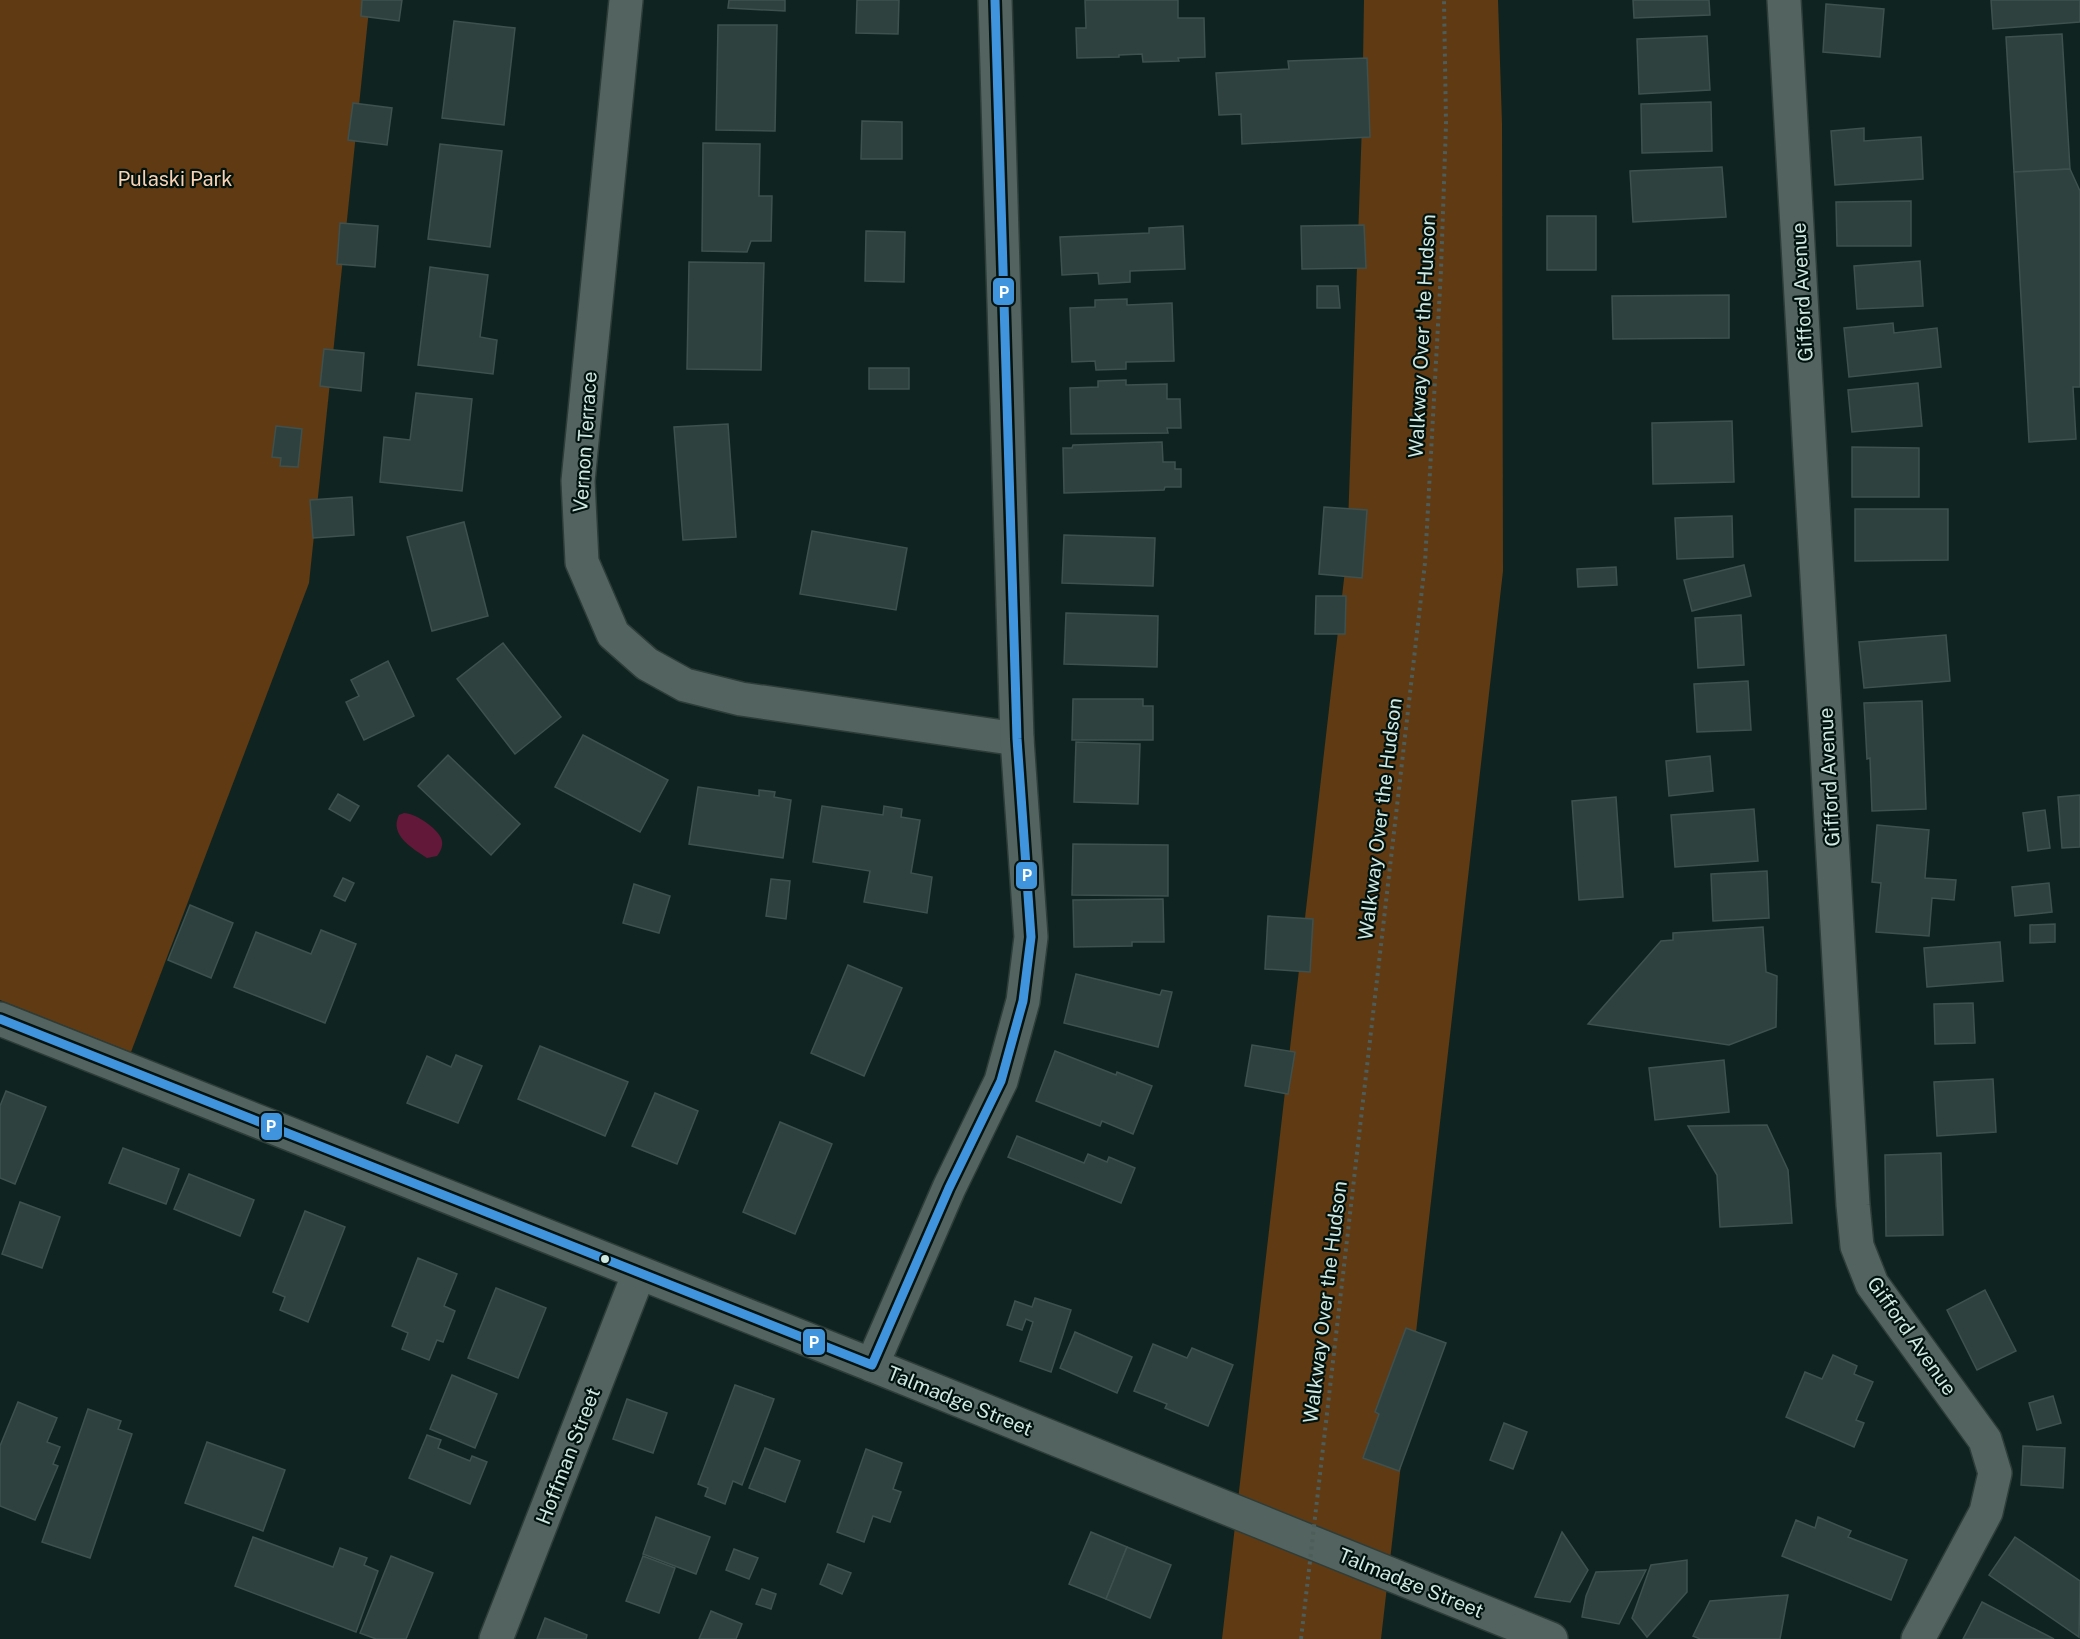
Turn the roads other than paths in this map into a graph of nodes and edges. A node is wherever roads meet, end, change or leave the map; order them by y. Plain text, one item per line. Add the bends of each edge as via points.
1 (626, 0) edge
2 (995, 0) edge
3 (1785, 0) edge
4 (1017, 739) junction
5 (0, 1020) edge
6 (639, 1273) junction
7 (872, 1365) junction
8 (496, 1639) edge
9 (1551, 1639) edge
10 (1918, 1639) edge

1 - 4 street, Vernon Terrace via 578,481 582,562 613,634 647,664 685,685 741,699
2 - 4 street
3 - 10 street, Gifford Avenue via 1857,1246 1872,1284 1985,1440 1995,1473 1986,1512
4 - 7 street via 1031,937 1023,1001 1001,1081 949,1188
5 - 6 street, Talmadge Street
6 - 7 street, Talmadge Street
6 - 8 street, Hoffman Street
7 - 9 street, Talmadge Street

